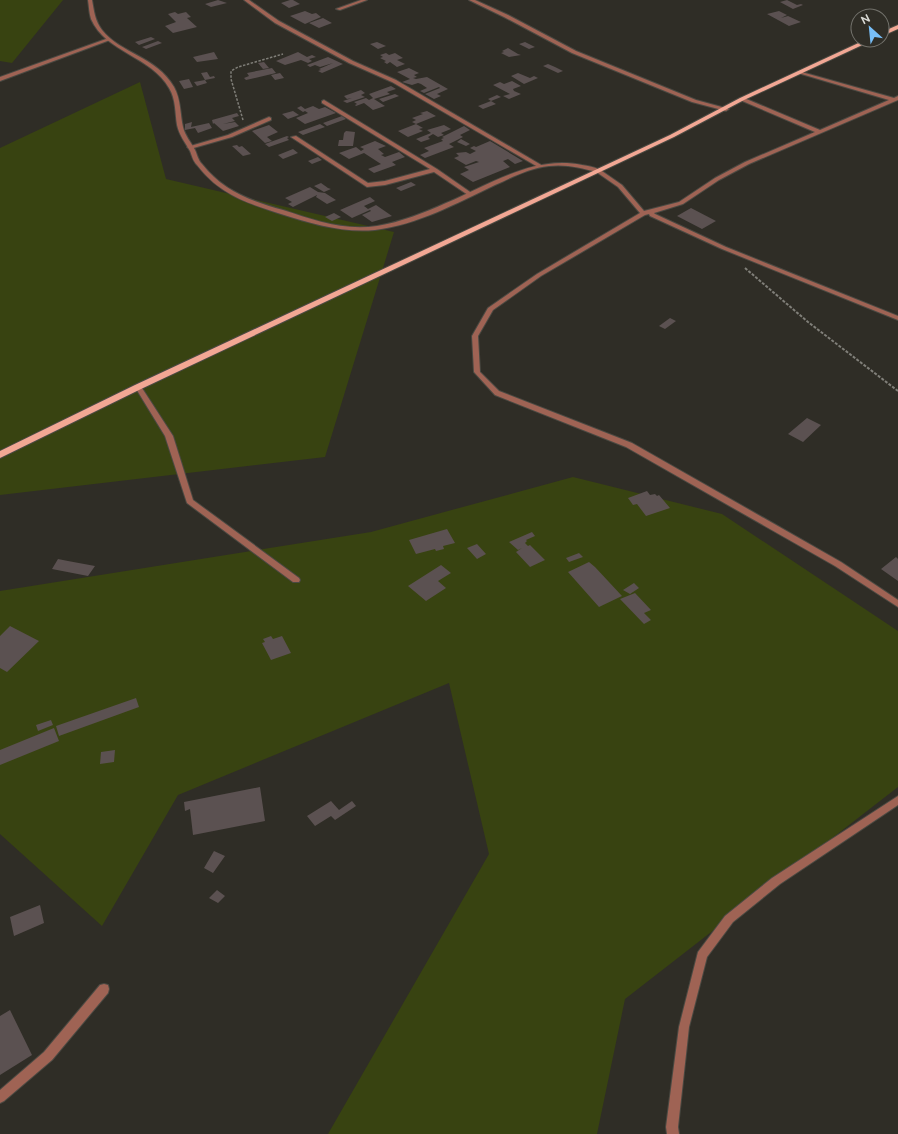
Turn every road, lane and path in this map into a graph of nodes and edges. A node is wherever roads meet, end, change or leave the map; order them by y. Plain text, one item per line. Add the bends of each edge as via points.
1 (90, 0) edge
2 (246, 0) edge
3 (365, 0) edge
4 (471, 0) edge
5 (338, 9) dead end
6 (108, 40) junction
7 (852, 48) edge
8 (283, 54) dead end
9 (800, 72) junction
10 (0, 79) edge
11 (742, 99) junction
12 (897, 100) edge
13 (324, 102) dead end
14 (726, 109) junction
15 (268, 119) dead end
16 (242, 130) junction
17 (820, 132) junction
18 (294, 137) dead end
19 (190, 147) junction
20 (540, 166) junction
21 (435, 170) junction
22 (597, 170) junction
23 (470, 194) junction
24 (651, 212) junction
25 (643, 213) junction
26 (741, 264) dead end
27 (898, 318) edge
28 (138, 388) junction
29 (898, 391) edge
30 (0, 455) edge
31 (296, 580) dead end
32 (898, 604) edge
33 (898, 800) edge
34 (104, 989) dead end
35 (0, 1098) edge
36 (673, 1134) edge

1 - 6 street via 95,25
2 - 20 street via 277,22 350,62 394,81
3 - 5 street
4 - 14 street via 574,52 694,101
6 - 10 street
6 - 19 street via 146,61 166,78 177,99 183,138
7 - 9 main road
8 - 16 path via 231,71 244,125
9 - 11 main road
9 - 12 street
11 - 14 main road
11 - 17 street
12 - 17 street
13 - 21 street
14 - 22 main road
15 - 16 street
16 - 19 street
17 - 24 street via 717,178 681,203
18 - 21 street via 367,185 380,185 420,172
19 - 23 street via 209,175 223,189 236,197 319,224 345,229 360,230 402,221 448,205
20 - 22 street via 580,165
20 - 23 street
21 - 23 street
22 - 25 street via 620,186
22 - 28 main road
24 - 25 street
24 - 27 street via 652,215 724,248
25 - 32 street via 539,275 490,309 475,336 477,372 497,393 629,445 838,564
26 - 29 path via 808,322
28 - 30 main road
28 - 31 street via 169,436 190,501
33 - 36 street via 776,881 729,919 702,955 684,1027
34 - 35 street via 48,1056

